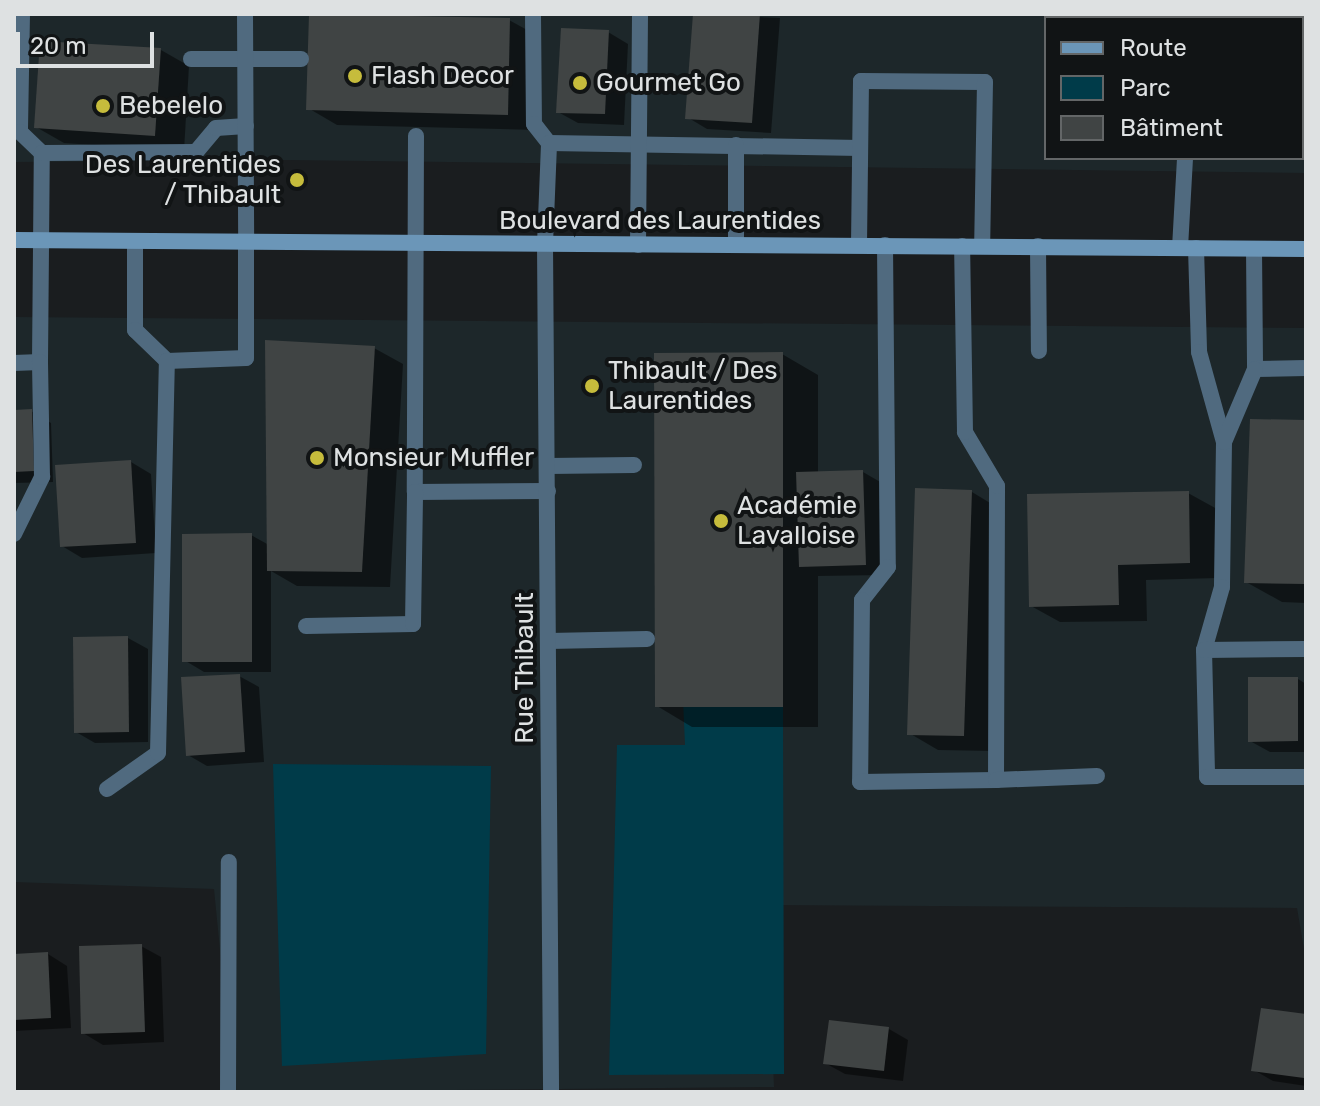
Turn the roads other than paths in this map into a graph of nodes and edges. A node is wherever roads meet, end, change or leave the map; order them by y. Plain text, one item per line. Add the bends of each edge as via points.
1 (22, 14) edge
2 (245, 14) edge
3 (533, 14) edge
4 (640, 14) edge
5 (191, 59) dead end
6 (245, 59) junction
7 (301, 59) dead end
8 (246, 126) junction
9 (416, 136) dead end
10 (549, 143) junction
11 (640, 143) junction
12 (736, 145) junction
13 (860, 148) junction
14 (42, 153) junction
15 (1185, 160) edge
16 (14, 240) edge
17 (39, 240) junction
18 (135, 241) junction
19 (246, 243) junction
20 (415, 244) junction
21 (545, 244) junction
22 (638, 245) junction
23 (736, 245) junction
24 (859, 245) junction
25 (885, 245) junction
26 (962, 246) junction
27 (982, 246) junction
28 (1038, 246) junction
29 (1188, 248) junction
30 (1254, 249) junction
31 (1306, 249) edge
32 (1039, 351) dead end
33 (167, 361) junction
34 (40, 362) junction
35 (14, 363) edge
36 (1306, 368) edge
37 (1255, 369) junction
38 (1224, 442) junction
39 (634, 465) dead end
40 (548, 466) junction
41 (548, 491) junction
42 (415, 492) junction
43 (14, 534) edge
44 (306, 626) dead end
45 (647, 639) dead end
46 (549, 641) junction
47 (1306, 649) edge
48 (1204, 650) junction
49 (1097, 776) dead end
50 (1306, 777) edge
51 (996, 780) junction
52 (107, 789) dead end
53 (229, 862) dead end
54 (228, 1092) edge
55 (551, 1092) edge

1 - 14 street via 20,132
2 - 6 street
3 - 10 street via 534,124
4 - 11 street
5 - 6 street
6 - 7 street
6 - 8 street
8 - 14 street via 216,128 196,152
8 - 19 street
9 - 20 street
10 - 11 street
10 - 21 street, Rue Thibault
11 - 12 street
11 - 22 street
12 - 13 street
12 - 23 street
13 - 24 street
13 - 27 street via 861,81 985,82
14 - 17 street
15 - 29 street
16 - 17 main road, Boulevard des Laurentides
17 - 18 main road, Boulevard des Laurentides
17 - 34 street
18 - 19 main road, Boulevard des Laurentides
18 - 33 street via 135,330
19 - 20 main road, Boulevard des Laurentides
19 - 33 street via 246,358
20 - 21 main road, Boulevard des Laurentides
20 - 42 street
21 - 22 main road, Boulevard des Laurentides
21 - 40 street, Rue Thibault
22 - 23 main road, Boulevard des Laurentides
23 - 24 main road, Boulevard des Laurentides
24 - 25 main road, Boulevard des Laurentides
25 - 26 main road, Boulevard des Laurentides
25 - 51 street via 888,567 862,600 860,782
26 - 27 main road, Boulevard des Laurentides
26 - 51 street via 965,432 997,486
27 - 28 main road, Boulevard des Laurentides
28 - 29 main road, Boulevard des Laurentides
28 - 32 street
29 - 30 main road, Boulevard des Laurentides
29 - 38 street via 1199,352
30 - 31 main road, Boulevard des Laurentides
30 - 37 street
33 - 52 street via 158,753
34 - 35 street
34 - 43 street via 42,477
36 - 37 street
37 - 38 street
38 - 48 street via 1222,587
39 - 40 street
40 - 41 street, Rue Thibault
41 - 42 street
41 - 46 street, Rue Thibault
42 - 44 street via 413,624
45 - 46 street
46 - 55 street, Rue Thibault
47 - 48 street
48 - 50 street via 1207,777
49 - 51 street
53 - 54 street

